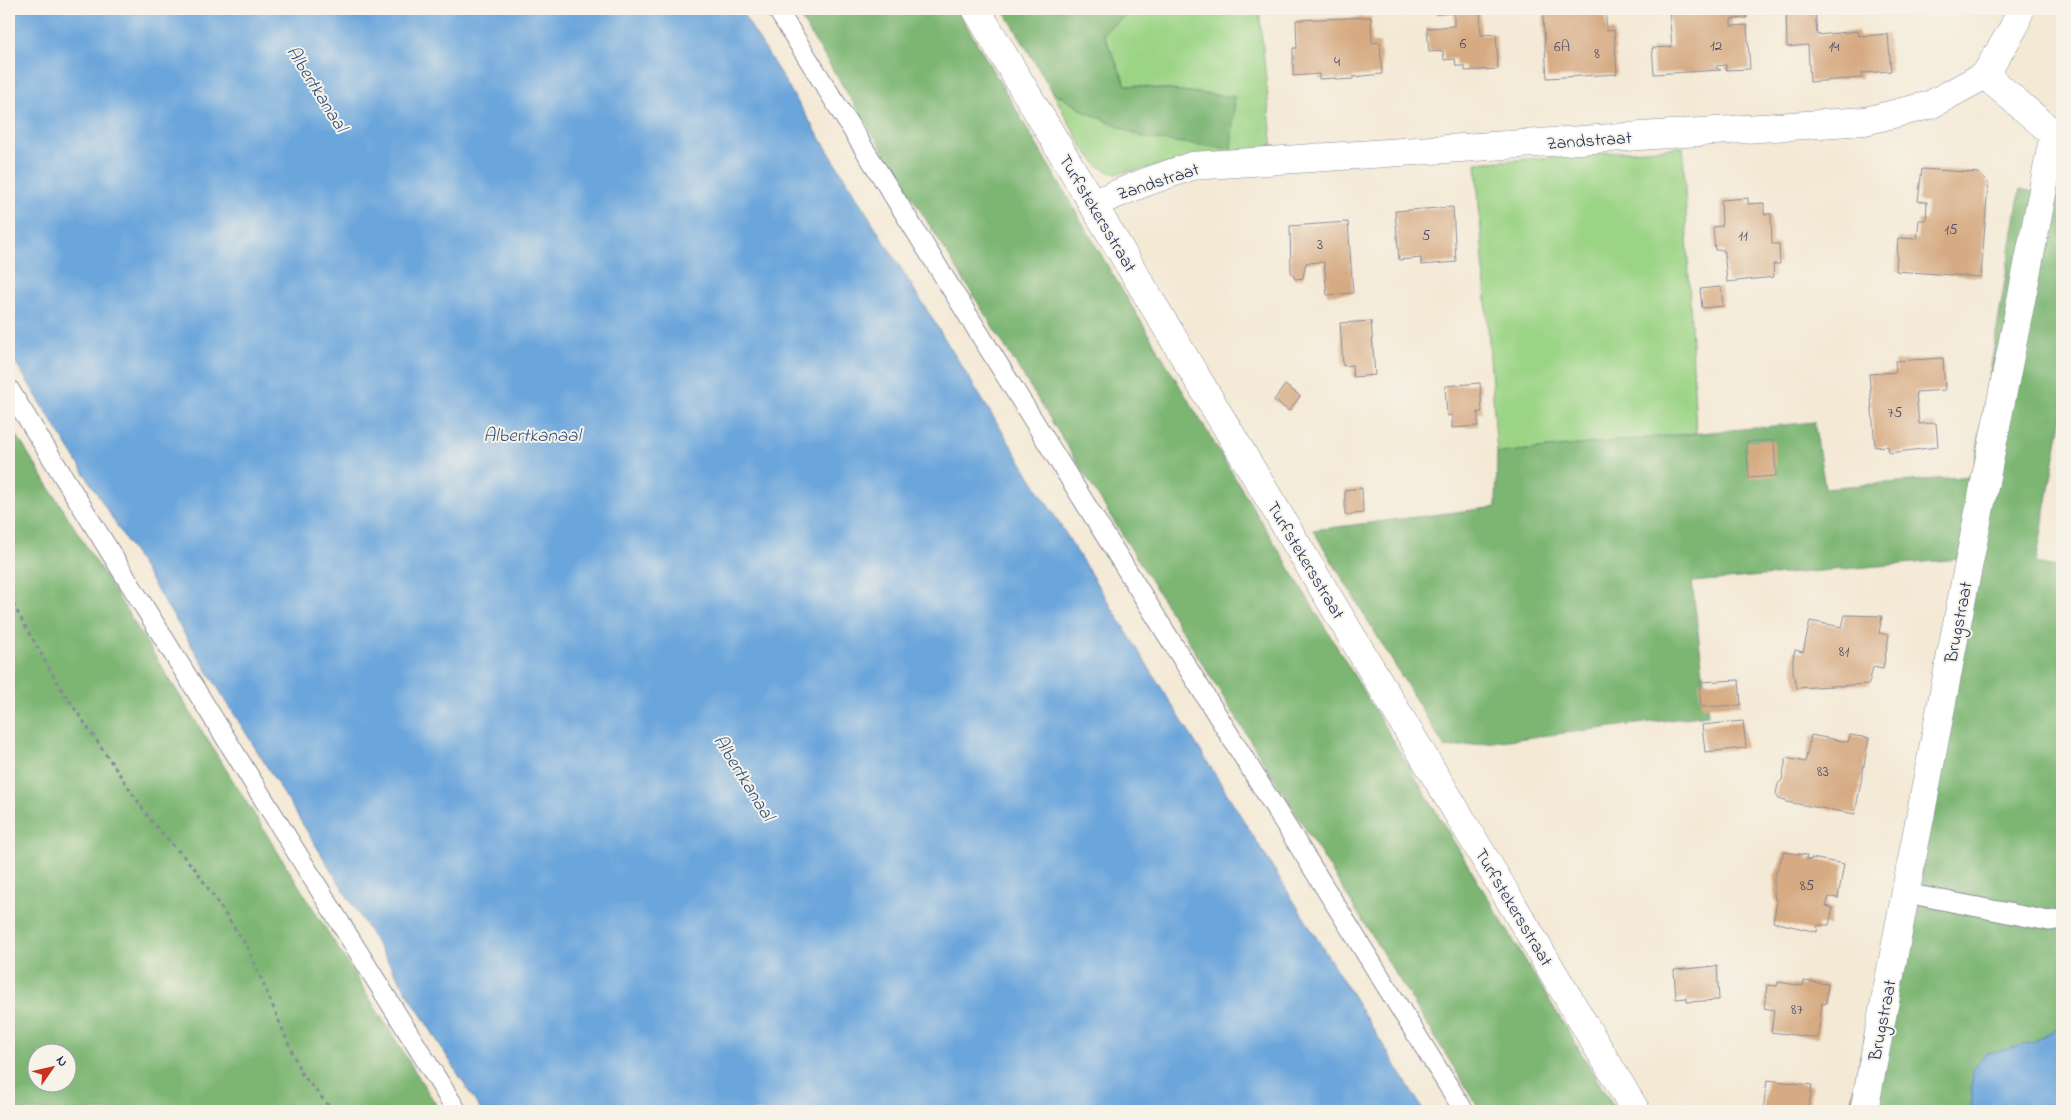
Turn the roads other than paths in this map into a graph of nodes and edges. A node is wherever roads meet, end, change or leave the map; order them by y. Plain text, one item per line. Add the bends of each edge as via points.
1 (777, 9) edge
2 (976, 9) edge
3 (2020, 9) edge
4 (1985, 76) junction
5 (2058, 134) edge
6 (1092, 204) junction
7 (9, 389) edge
8 (1906, 893) junction
9 (2062, 919) edge
10 (457, 1111) edge
11 (1464, 1111) edge
12 (1636, 1111) edge
13 (1864, 1111) edge

1 - 11 lane
2 - 6 street, Turfstekersstraat
3 - 4 street via 2014,27
4 - 5 street
4 - 6 street, Zandstraat via 1930,105 1865,121 1192,166
5 - 8 street, Brugstraat
6 - 12 street, Turfstekersstraat
7 - 10 lane
8 - 9 lane via 2049,921
8 - 13 street, Brugstraat

